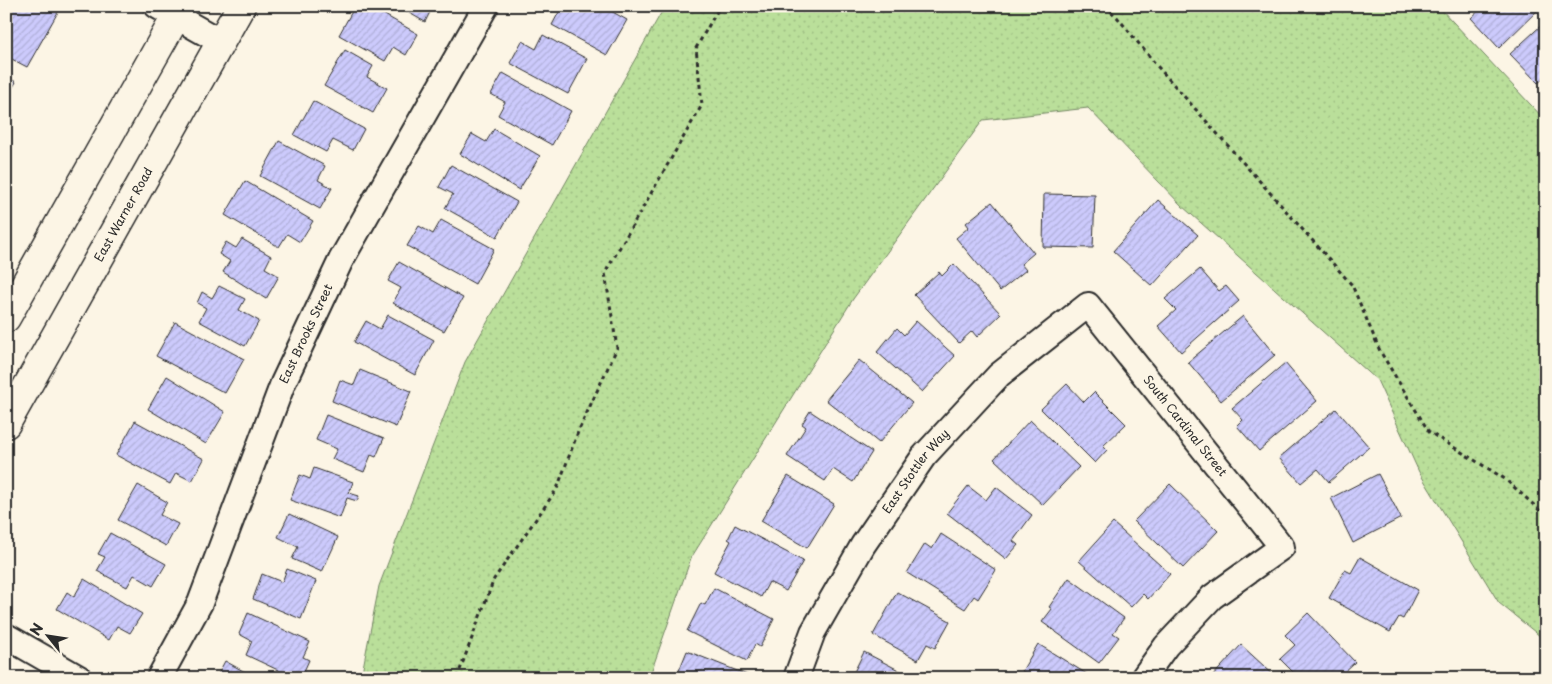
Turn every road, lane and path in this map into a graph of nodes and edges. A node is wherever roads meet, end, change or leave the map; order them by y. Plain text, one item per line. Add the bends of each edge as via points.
1 (241, 6) edge
2 (486, 6) edge
3 (720, 6) edge
4 (1105, 6) edge
5 (172, 10) edge
6 (221, 42) junction
7 (1088, 305) joint
8 (6, 318) edge
9 (6, 424) edge
10 (1546, 516) edge
11 (6, 636) edge
12 (79, 678) edge
13 (159, 678) edge
14 (457, 678) edge
15 (796, 678) edge
16 (1143, 678) edge

1 - 6 main road, East Warner Road
2 - 13 street, East Brooks Street via 341,260 283,383 200,603
3 - 14 path via 696,48 702,106 605,273 617,348 578,432 556,490 494,579
4 - 10 path via 1352,286 1380,351 1428,432 1504,479
5 - 6 street
5 - 8 main road
6 - 9 main road, East Warner Road
7 - 15 street, East Stottler Way via 999,375 924,456 853,563 813,632
7 - 16 street, South Cardinal Street via 1282,547 1212,597 1166,646
11 - 12 street

